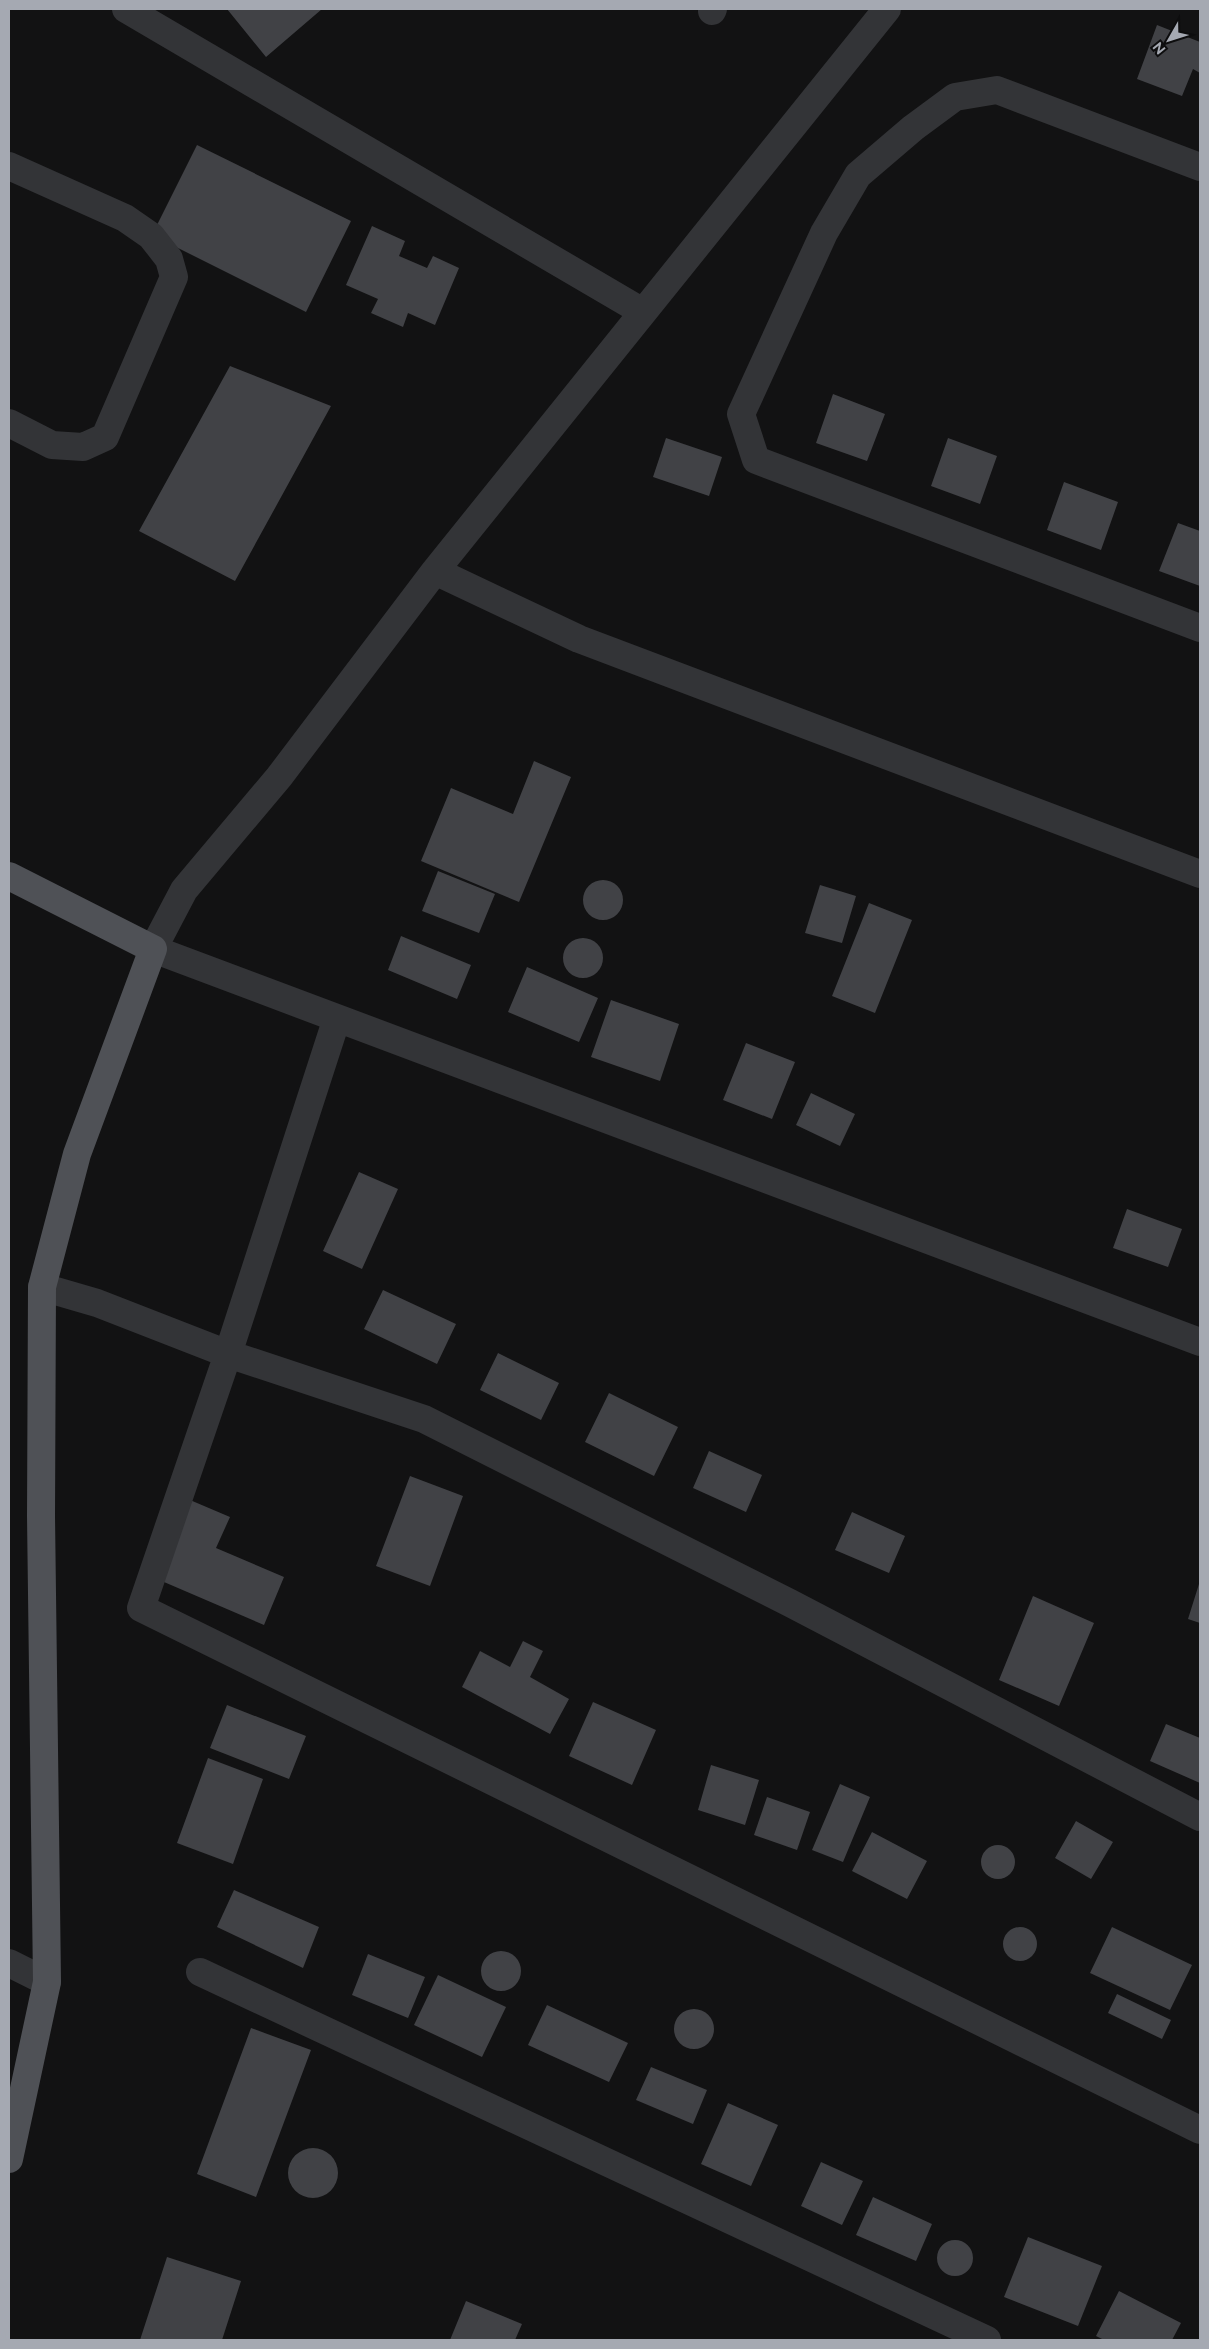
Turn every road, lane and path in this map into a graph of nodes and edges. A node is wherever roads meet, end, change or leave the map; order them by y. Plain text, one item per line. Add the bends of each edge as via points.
1 (126, 9) edge
2 (887, 9) edge
3 (9, 166) edge
4 (1200, 167) edge
5 (643, 312) junction
6 (9, 423) edge
7 (435, 571) junction
8 (1200, 628) edge
9 (1200, 874) edge
10 (9, 876) edge
11 (153, 950) junction
12 (337, 1018) junction
13 (42, 1287) junction
14 (1200, 1342) edge
15 (228, 1354) junction
16 (1200, 1816) edge
17 (9, 1963) edge
18 (200, 1972) dead end
19 (47, 1982) junction
20 (1200, 2130) edge
21 (9, 2159) edge
22 (987, 2340) edge

1 - 5 street
2 - 5 street
3 - 6 street via 125,218 151,236 169,259 174,277 105,438 83,447 52,445
4 - 8 street via 997,90 955,97 858,175 824,233 741,414 756,460
5 - 7 street
7 - 9 street via 579,639
7 - 11 street via 279,778 184,890
10 - 11 main road
11 - 12 street
11 - 13 main road via 77,1154
12 - 14 street
12 - 15 street
13 - 15 street via 97,1303
13 - 19 main road via 41,1516
15 - 16 street via 424,1419 790,1603
15 - 20 street via 141,1608
17 - 19 street
18 - 22 street
19 - 21 main road

